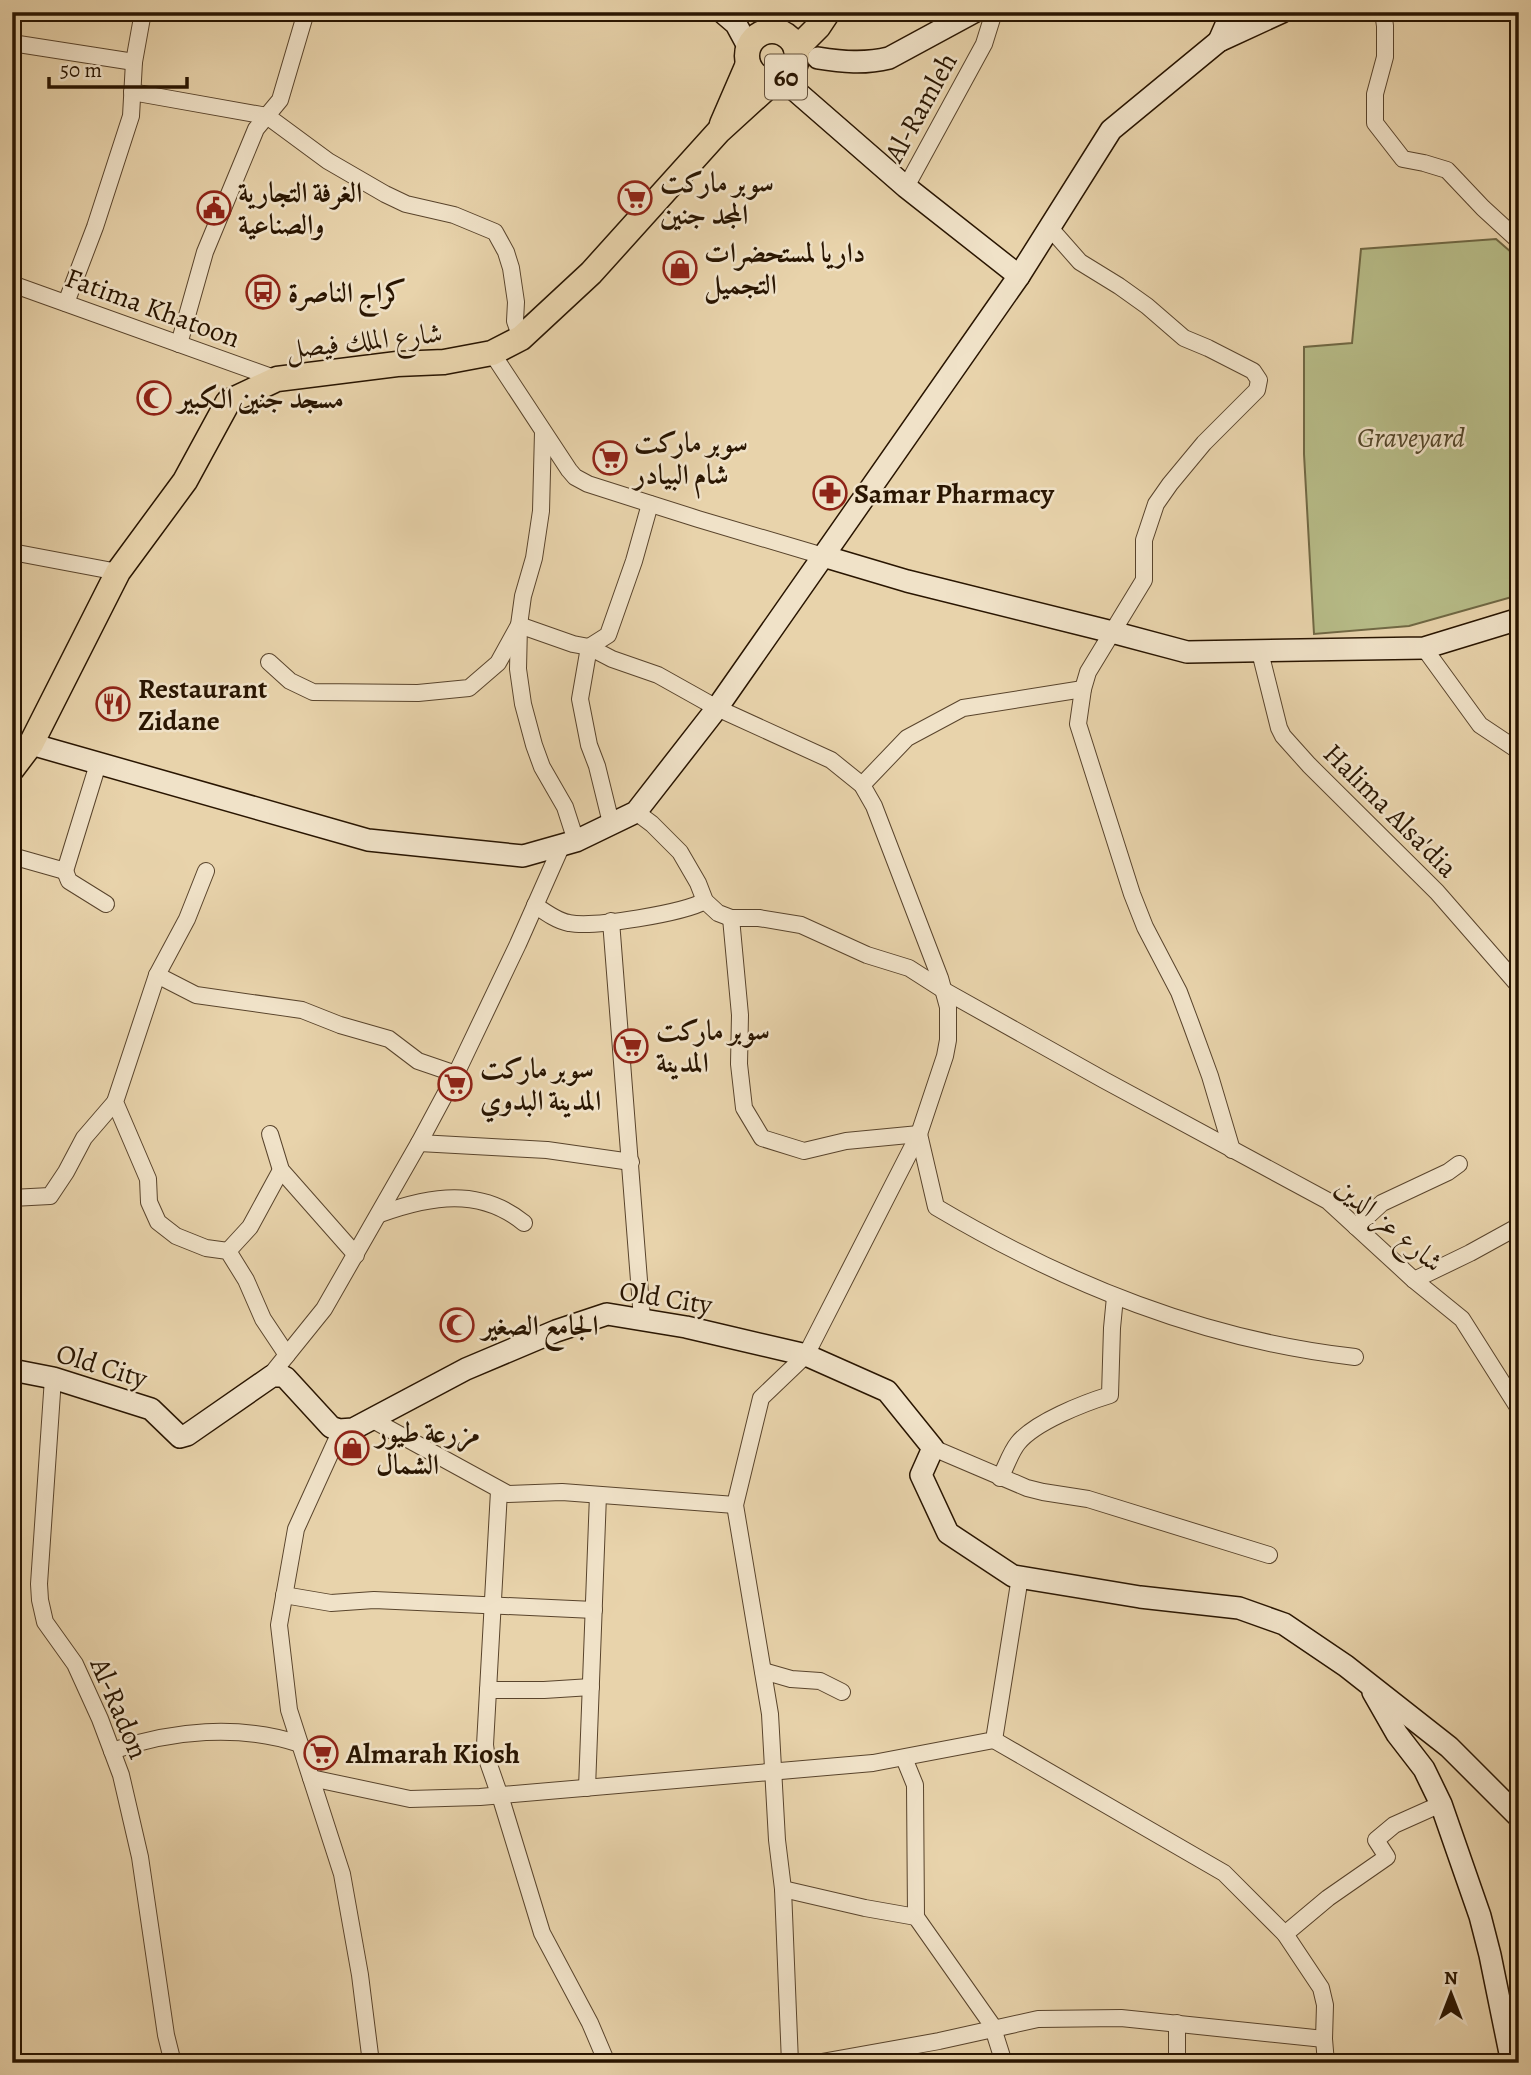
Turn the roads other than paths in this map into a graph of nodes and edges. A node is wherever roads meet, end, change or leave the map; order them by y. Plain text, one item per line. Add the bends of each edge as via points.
1 (142, 12) edge
2 (306, 12) edge
3 (722, 12) edge
4 (793, 12) edge
5 (828, 12) edge
6 (974, 12) edge
7 (993, 12) edge
8 (1226, 12) edge
9 (1282, 12) edge
10 (1383, 12) edge
11 (772, 25) edge
12 (1219, 41) junction
13 (12, 43) edge
14 (807, 53) junction
15 (748, 56) junction
16 (134, 62) junction
17 (778, 80) junction
18 (132, 92) junction
19 (267, 116) junction
20 (719, 131) junction
21 (906, 187) junction
22 (1049, 228) junction
23 (1519, 241) edge
24 (1019, 276) junction
25 (12, 284) edge
26 (66, 303) junction
27 (521, 338) junction
28 (179, 344) junction
29 (492, 353) junction
30 (277, 379) junction
31 (543, 432) junction
32 (650, 504) junction
33 (12, 552) edge
34 (823, 556) junction
35 (118, 572) junction
36 (1519, 619) edge
37 (519, 625) junction
38 (1112, 632) junction
39 (589, 647) junction
40 (1424, 648) junction
41 (1260, 652) junction
42 (270, 662) dead end
43 (1083, 689) junction
44 (717, 708) junction
45 (31, 744) junction
46 (1519, 751) edge
47 (98, 764) junction
48 (12, 769) edge
49 (862, 785) junction
50 (636, 812) junction
51 (611, 823) junction
52 (568, 844) junction
53 (12, 856) edge
54 (65, 871) junction
55 (206, 871) dead end
56 (705, 901) junction
57 (106, 904) dead end
58 (535, 905) junction
59 (731, 918) junction
60 (611, 921) junction
61 (157, 975) junction
62 (1519, 986) edge
63 (945, 990) junction
64 (456, 1074) junction
65 (115, 1102) junction
66 (270, 1134) dead end
67 (919, 1135) junction
68 (419, 1143) junction
69 (1232, 1150) junction
70 (631, 1162) junction
71 (1459, 1164) dead end
72 (281, 1170) junction
73 (12, 1198) edge
74 (380, 1213) junction
75 (524, 1223) dead end
76 (1519, 1226) edge
77 (1356, 1227) junction
78 (228, 1251) junction
79 (356, 1255) junction
80 (1414, 1280) junction
81 (1115, 1297) junction
82 (642, 1320) junction
83 (287, 1355) junction
84 (806, 1355) junction
85 (1355, 1357) dead end
86 (12, 1370) edge
87 (270, 1376) junction
88 (53, 1378) junction
89 (1519, 1409) edge
90 (371, 1419) junction
91 (341, 1430) junction
92 (933, 1448) junction
93 (1000, 1478) junction
94 (499, 1491) junction
95 (598, 1495) junction
96 (735, 1505) junction
97 (1269, 1555) dead end
98 (1020, 1577) junction
99 (284, 1595) junction
100 (492, 1605) junction
101 (594, 1610) junction
102 (763, 1671) junction
103 (1369, 1684) junction
104 (591, 1687) junction
105 (488, 1690) junction
106 (842, 1692) dead end
107 (994, 1740) junction
108 (300, 1744) junction
109 (112, 1751) junction
110 (904, 1758) junction
111 (773, 1772) junction
112 (311, 1778) junction
113 (587, 1788) junction
114 (499, 1796) junction
115 (1441, 1804) junction
116 (1519, 1817) edge
117 (783, 1889) junction
118 (916, 1917) junction
119 (1285, 1934) junction
120 (1177, 2023) junction
121 (993, 2029) junction
122 (1324, 2039) junction
123 (173, 2063) edge
124 (372, 2063) edge
125 (607, 2063) edge
126 (790, 2063) edge
127 (816, 2063) edge
128 (1004, 2063) edge
129 (1177, 2063) edge
130 (1326, 2063) edge
131 (1512, 2063) edge

1 - 16 street
2 - 19 street via 280,100
3 - 15 street via 736,24
4 - 11 main road, 60
5 - 14 main road, 60
6 - 14 street via 874,62
7 - 21 street, Al-Ramleh via 984,44
8 - 12 street via 1229,18
9 - 12 street
10 - 23 street via 1385,57 1375,94 1375,123 1404,159 1447,170
11 - 14 main road, 60
11 - 15 main road, 60 via 758,36
12 - 22 street via 1111,130
13 - 16 street
14 - 17 main road, 60
15 - 17 main road, 60 via 758,77
15 - 20 main road, 60
16 - 18 street
17 - 20 main road, 60
17 - 21 street
18 - 19 street
18 - 26 street via 127,129
19 - 27 street via 328,161 385,194 495,232 511,268 515,321
19 - 28 street via 257,129 205,252
20 - 27 main road, شارع الملك فيصل / 60 via 591,274
21 - 24 street
22 - 24 street
22 - 38 street via 1080,262 1147,306 1184,338 1253,371 1260,382 1156,504 1144,540 1144,580
24 - 34 street
25 - 26 street, Fatima Khatoon
26 - 28 street, Fatima Khatoon
27 - 29 main road, شارع الملك فيصل / 60
28 - 30 street, Fatima Khatoon
29 - 30 main road, شارع الملك فيصل / 60
29 - 31 street
30 - 35 main road, شارع الملك فيصل / 60 via 228,402 184,481
31 - 32 street via 575,477
31 - 37 street via 540,525
32 - 34 street
32 - 39 street via 608,635
33 - 35 street
34 - 38 street
34 - 44 street
35 - 45 main road, شارع الملك فيصل / 60
36 - 40 street
37 - 39 street
37 - 42 street via 499,663 469,688 418,693 313,692 290,681
37 - 52 street via 519,675 530,733 542,767 565,807
38 - 41 street via 1187,652
38 - 43 street
39 - 44 street via 658,675
39 - 51 street via 580,699
40 - 41 street
40 - 46 street via 1480,725
41 - 62 street, Halima Alsa'dia via 1283,736 1437,892
43 - 49 street via 963,708 907,738
43 - 69 street via 1078,724 1121,861 1144,926 1179,992
44 - 49 street via 831,760
44 - 50 street
45 - 47 street
45 - 48 main road, شارع الملك فيصل / 60
47 - 52 street via 368,841 523,856
47 - 54 street
49 - 63 street
50 - 51 street
50 - 56 street via 680,852
51 - 52 street
52 - 58 street
53 - 54 street
54 - 57 street via 69,881
55 - 61 street
56 - 59 street
56 - 60 street via 682,911
58 - 60 street via 567,923
58 - 64 street
59 - 63 street, شارع عز الدين via 800,925 909,968
59 - 67 street via 744,1108 762,1138 804,1151 846,1141
60 - 70 street
61 - 64 street via 196,995 302,1010 389,1039 418,1061
61 - 65 street
63 - 67 street via 948,1040
63 - 69 street, شارع عز الدين
64 - 68 street
65 - 73 street via 84,1139 50,1196
65 - 78 street via 148,1179 149,1202 158,1222 176,1236
66 - 72 street
67 - 81 street via 936,1207 1045,1267
67 - 84 street
68 - 70 street via 547,1150
68 - 74 street
69 - 77 street, شارع عز الدين via 1328,1201
70 - 82 street
71 - 77 street via 1382,1203
72 - 78 street via 250,1227
72 - 79 street
74 - 75 street via 430,1200 476,1199 506,1210
74 - 79 street
76 - 80 street
77 - 80 street, شارع عز الدين
78 - 83 street via 263,1320
79 - 83 street via 324,1309
80 - 89 street, شارع عز الدين via 1462,1320
81 - 85 street via 1237,1336
81 - 93 street via 1110,1395 1059,1415 1020,1441
82 - 84 street, Old City
82 - 90 street, Old City via 607,1314 556,1331 466,1369
83 - 87 street
84 - 92 street, Old City via 887,1391
84 - 96 street via 761,1398
86 - 88 street, Old City
87 - 88 street, Old City via 180,1437 151,1409
87 - 91 street via 286,1378 324,1422
88 - 109 street, Al-Radon via 40,1600 48,1628 75,1664
90 - 91 street, Old City
90 - 94 street
91 - 99 street via 296,1529
92 - 93 street
92 - 98 street via 921,1475 946,1531
93 - 97 street via 1043,1492 1088,1499
94 - 95 street
94 - 100 street
95 - 96 street
95 - 101 street
96 - 102 street
98 - 103 street via 1239,1608 1284,1624
98 - 107 street
99 - 100 street via 331,1603 374,1600
99 - 108 street via 279,1626 289,1710
100 - 101 street
100 - 105 street
101 - 104 street
102 - 106 street via 820,1681
102 - 111 street
103 - 115 street
103 - 116 street via 1450,1747
104 - 105 street
104 - 113 street
105 - 114 street via 485,1745
107 - 110 street
107 - 119 street via 1224,1873
108 - 109 street via 218,1732 166,1737
108 - 112 street
109 - 123 street, Al-Radon via 140,1857
110 - 111 street
110 - 118 street via 915,1785
111 - 113 street
111 - 117 street
112 - 114 street via 410,1800
112 - 124 street via 342,1874
113 - 114 street
114 - 125 street via 542,1933
115 - 119 street via 1394,1825 1376,1840 1387,1857
115 - 131 street via 1480,1916
117 - 118 street
117 - 126 street
118 - 121 street
119 - 122 street via 1321,1987
120 - 121 street via 1038,2019
120 - 122 street
120 - 129 street
121 - 127 street
121 - 128 street
122 - 130 street

